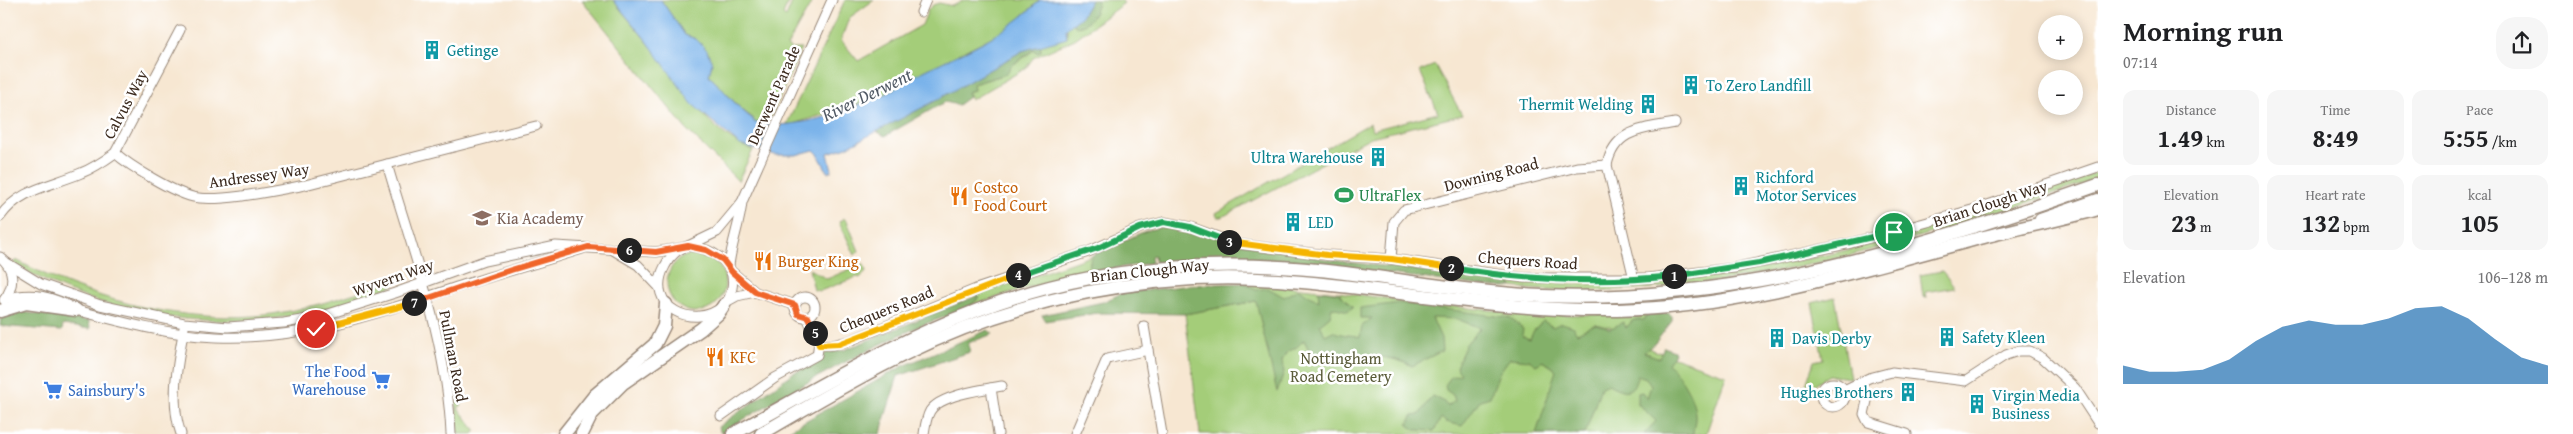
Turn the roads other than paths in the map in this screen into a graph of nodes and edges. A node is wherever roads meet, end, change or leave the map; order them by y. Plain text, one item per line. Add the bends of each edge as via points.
1 (832, 0) edge
2 (926, 0) edge
3 (921, 12) dead end
4 (180, 30) dead end
5 (1676, 123) dead end
6 (536, 126) dead end
7 (115, 154) junction
8 (387, 164) junction
9 (1607, 165) junction
10 (2098, 167) edge
11 (2098, 185) edge
12 (2098, 199) edge
13 (743, 200) junction
14 (2098, 209) edge
15 (0, 218) edge
16 (1985, 237) junction
17 (588, 247) junction
18 (684, 247) junction
19 (610, 249) junction
20 (1392, 259) junction
21 (3, 260) edge
22 (731, 269) junction
23 (1634, 279) junction
24 (422, 284) junction
25 (659, 287) junction
26 (755, 292) junction
27 (427, 298) junction
28 (2, 303) edge
29 (725, 303) junction
30 (666, 304) junction
31 (795, 305) junction
32 (76, 310) joint
33 (808, 317) junction
34 (184, 324) junction
35 (1144, 326) dead end
36 (183, 334) junction
37 (819, 345) junction
38 (1148, 350) junction
39 (1002, 386) dead end
40 (991, 388) junction
41 (1844, 390) dead end
42 (1867, 401) dead end
43 (721, 416) dead end
44 (2098, 423) edge
45 (1891, 432) edge
46 (182, 434) edge
47 (451, 434) edge
48 (564, 434) edge
49 (582, 434) edge
50 (733, 434) edge
51 (762, 434) edge
52 (924, 434) edge
53 (998, 434) edge
54 (1075, 434) edge
55 (1162, 434) edge
56 (1907, 434) edge

1 - 13 street, Derwent Parade
2 - 3 street
4 - 7 street, Calvus Way
5 - 9 street via 1633,131 1618,140 1610,151
6 - 8 street, Andressey Way
7 - 8 street, Andressey Way via 185,194 209,198 305,185
7 - 15 street, Calvus Way via 80,174 24,194 14,200
8 - 24 street
9 - 20 street, Downing Road via 1577,167 1404,210 1394,222
9 - 23 street
10 - 23 street, Chequers Road via 1979,208 1823,250 1713,271
11 - 50 highway, Brian Clough Way via 1991,221 1855,259 1745,282 1657,295 1539,296 1247,265 1178,267 1088,278 982,308 905,339
12 - 16 main road, Brian Clough Way
13 - 18 street, Derwent Parade via 722,227
13 - 22 street, Derwent Parade via 730,252
14 - 16 highway
16 - 51 highway, Brian Clough Way via 1902,261 1793,286 1649,308 1547,310 1262,279 1174,281 1105,289 1021,308 946,335 906,353
17 - 19 street, Wyvern Way
17 - 24 street, Wyvern Way via 556,246 484,261
17 - 27 street, Wyvern Way
18 - 19 street, Wyvern Way via 656,252
18 - 22 street via 712,252
18 - 25 street via 665,265
19 - 25 street, Wyvern Way via 638,265
20 - 23 street, Chequers Road via 1524,278
20 - 37 street, Chequers Road via 1237,244 1164,222 976,289 849,341
21 - 28 street via 12,273 12,284
21 - 34 street, Wyvern Way via 41,284 77,297
22 - 26 street
22 - 29 street via 732,290
24 - 27 street, Pullman Road
24 - 34 street, Wyvern Way via 350,308 284,323 228,327
25 - 30 street
26 - 29 street
26 - 31 street
27 - 36 street, Wyvern Way via 344,323 287,334 241,338
27 - 47 street, Pullman Road via 444,365
28 - 32 highway via 26,302
29 - 30 street via 706,314 694,316
29 - 49 highway via 701,329 623,383 592,414
30 - 48 highway via 659,339 595,395
31 - 33 street via 798,314
31 - 33 street via 800,298 811,298 815,308
32 - 36 street, Wyvern Way
33 - 37 street
34 - 36 street
35 - 38 street
36 - 46 street via 175,393 176,414
37 - 43 street via 814,358 790,368
38 - 54 street via 1107,359
38 - 55 street
39 - 40 street
40 - 52 street via 938,403 930,412
40 - 53 street
41 - 44 street via 1892,372 1966,381 2006,355 2030,351 2043,358 2075,388
42 - 45 street via 1866,419
45 - 56 street

